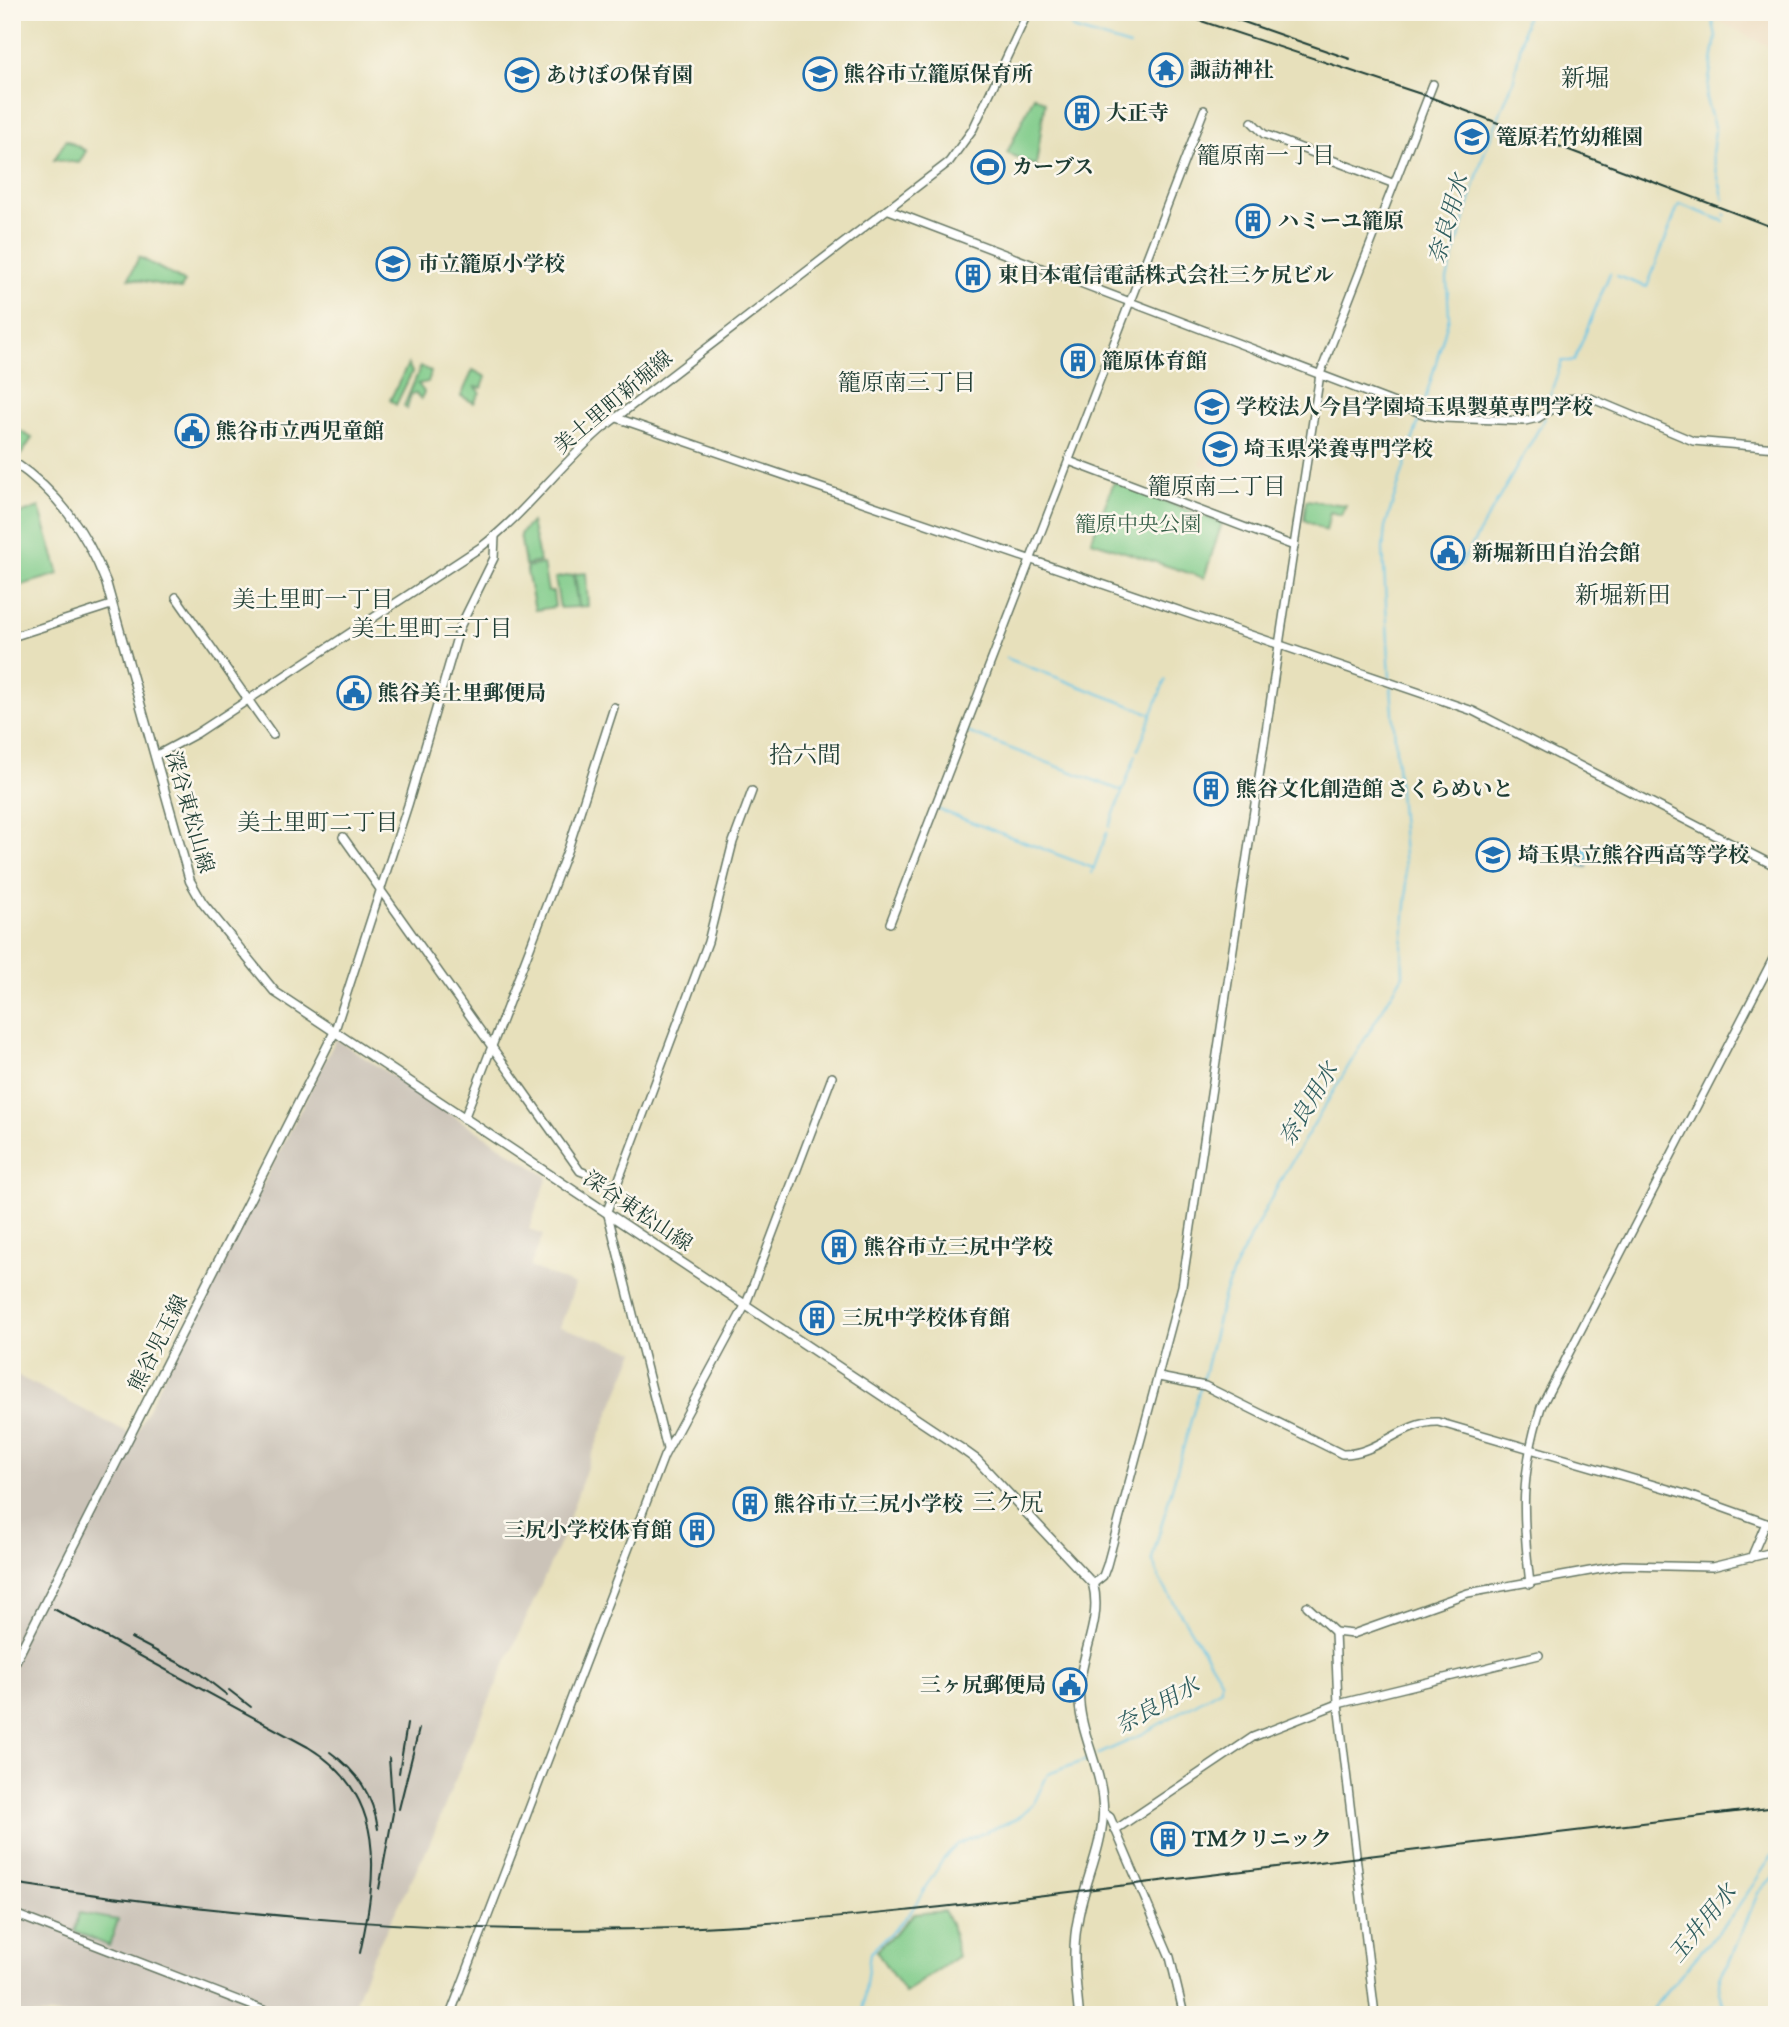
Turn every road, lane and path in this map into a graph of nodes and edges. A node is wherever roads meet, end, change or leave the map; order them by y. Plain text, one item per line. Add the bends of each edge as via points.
1 (1028, 12) edge
2 (1433, 84) dead end
3 (1205, 110) dead end
4 (1252, 122) dead end
5 (1392, 183) junction
6 (889, 209) junction
7 (1130, 301) junction
8 (1320, 374) junction
9 (617, 418) junction
10 (1777, 448) edge
11 (12, 461) edge
12 (1069, 461) junction
13 (495, 536) junction
14 (1294, 546) junction
15 (1031, 560) junction
16 (176, 597) dead end
17 (111, 605) junction
18 (12, 637) edge
19 (1279, 646) junction
20 (248, 699) junction
21 (614, 707) dead end
22 (273, 735) dead end
23 (155, 756) junction
24 (752, 792) dead end
25 (344, 837) dead end
26 (1777, 867) edge
27 (381, 889) junction
28 (890, 923) dead end
29 (1777, 951) edge
30 (334, 1033) junction
31 (492, 1046) junction
32 (832, 1077) dead end
33 (464, 1119) junction
34 (616, 1185) junction
35 (607, 1211) junction
36 (746, 1304) junction
37 (1159, 1377) junction
38 (1529, 1448) junction
39 (667, 1449) junction
40 (1766, 1523) junction
41 (1777, 1527) edge
42 (1777, 1551) edge
43 (1751, 1558) junction
44 (1093, 1584) junction
45 (1530, 1584) junction
46 (1307, 1606) dead end
47 (1335, 1632) junction
48 (1539, 1655) dead end
49 (12, 1668) edge
50 (1338, 1704) junction
51 (1103, 1812) junction
52 (1115, 1830) junction
53 (12, 1913) edge
54 (276, 2015) edge
55 (450, 2015) edge
56 (1079, 2015) edge
57 (1184, 2015) edge
58 (1375, 2015) edge

1 - 6 street, 美土里町新堀線 via 966,144
2 - 5 street
3 - 7 street
4 - 5 street via 1264,134
5 - 8 street
6 - 7 street
6 - 9 street, 美土里町新堀線
7 - 8 street
7 - 12 street
8 - 10 street via 1443,418 1525,421 1567,399 1588,397 1693,440
8 - 14 street
9 - 13 street, 美土里町新堀線 via 585,443
9 - 15 street
11 - 17 main road, 深谷東松山線 via 52,493 79,526 93,550
12 - 14 street
12 - 15 street
13 - 20 street, 美土里町新堀線
13 - 27 street via 494,558 460,627
14 - 19 street
15 - 19 street
15 - 28 street
16 - 20 street
17 - 18 street
17 - 23 main road, 深谷東松山線
19 - 26 street via 1474,711
19 - 37 street via 1184,1277
20 - 22 street
20 - 23 street, 美土里町新堀線
21 - 31 street via 569,846
23 - 30 main road, 深谷東松山線 via 186,872 202,902 281,997
24 - 34 street via 733,842 708,942
25 - 27 street
27 - 30 street
27 - 31 street
29 - 38 street via 1541,1407
30 - 33 main road, 深谷東松山線
30 - 49 main road, 熊谷児玉線
31 - 33 street
31 - 34 street via 580,1171
32 - 36 street
33 - 35 main road, 深谷東松山線
34 - 35 street
35 - 36 main road, 深谷東松山線
35 - 39 street
36 - 39 street
36 - 44 main road, 深谷東松山線 via 977,1461
37 - 38 street via 1201,1385 1342,1454 1366,1452 1414,1425 1430,1422
37 - 44 street via 1107,1565
38 - 40 street via 1685,1493
38 - 45 street via 1522,1517
39 - 55 street
40 - 41 street
40 - 43 street
42 - 43 street
43 - 45 street via 1696,1568 1623,1564
44 - 51 main road via 1098,1606 1079,1694 1081,1719 1102,1787
45 - 47 street via 1468,1593 1353,1634
46 - 47 street
47 - 50 street
48 - 50 street
50 - 52 street via 1253,1737
50 - 58 street
51 - 52 street
51 - 56 main road via 1076,1928
52 - 57 street via 1166,1946
53 - 54 street

